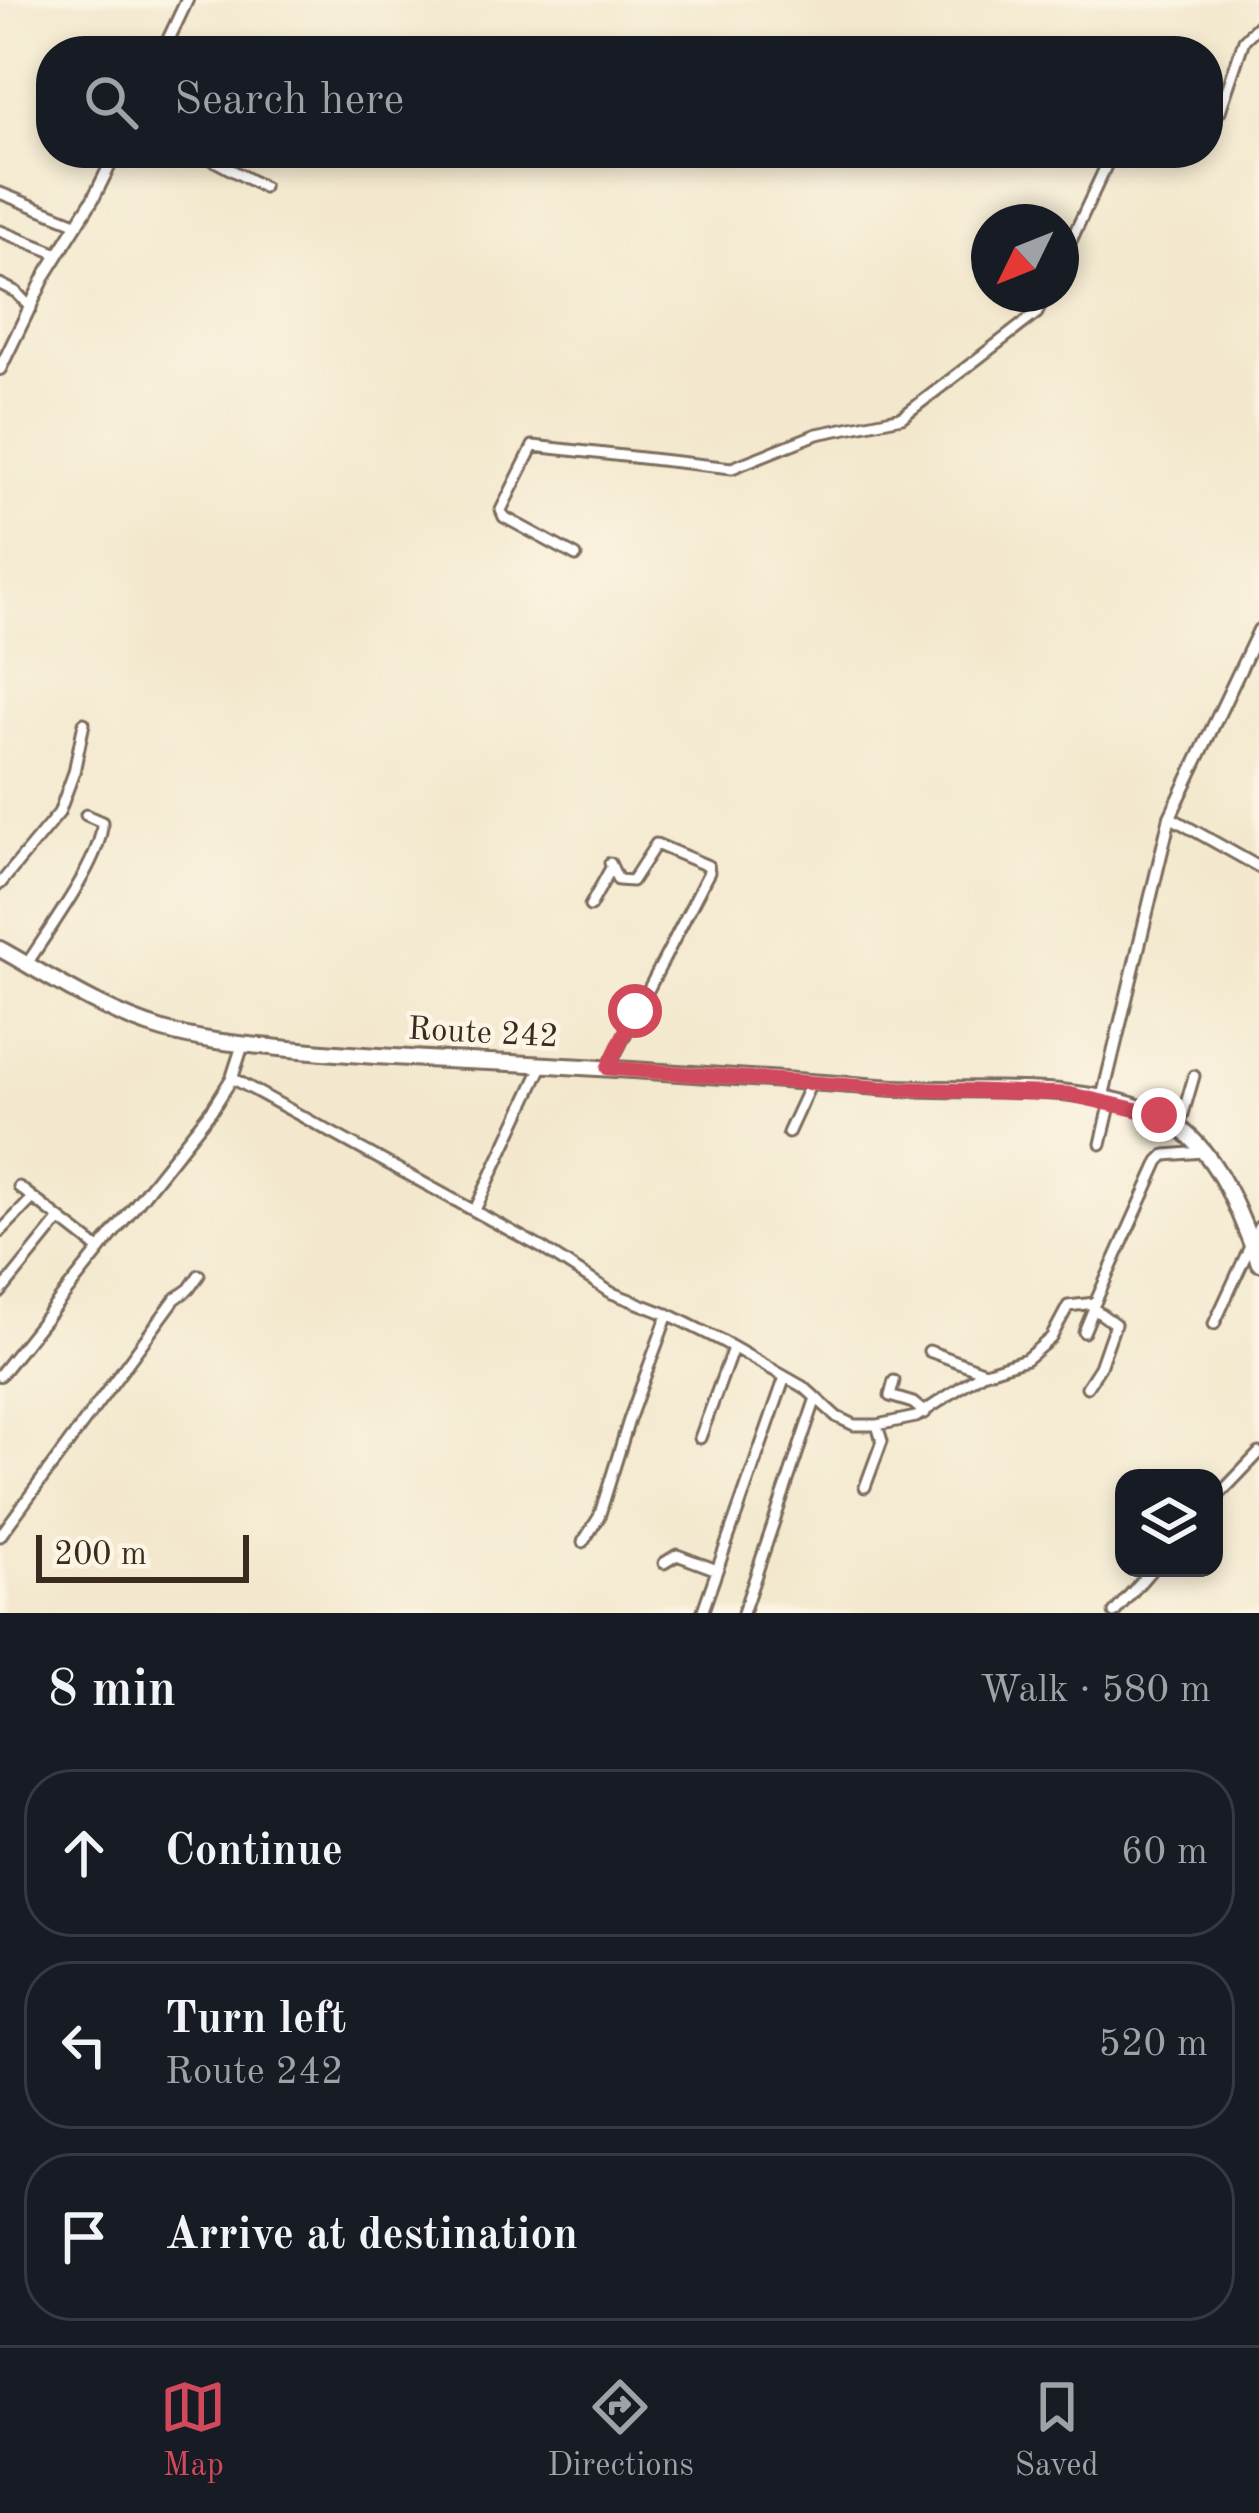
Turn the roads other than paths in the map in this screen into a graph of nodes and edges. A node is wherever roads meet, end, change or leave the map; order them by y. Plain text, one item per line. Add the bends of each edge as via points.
1 (187, 0) edge
2 (1259, 25) edge
3 (170, 36) edge
4 (1223, 102) edge
5 (108, 168) edge
6 (228, 168) edge
7 (1105, 168) edge
8 (263, 187) dead end
9 (0, 193) edge
10 (78, 224) junction
11 (1079, 224) edge
12 (0, 231) edge
13 (58, 254) junction
14 (0, 284) edge
15 (31, 308) junction
16 (1037, 312) edge
17 (0, 368) edge
18 (576, 556) dead end
19 (1259, 630) edge
20 (84, 723) dead end
21 (86, 815) dead end
22 (1170, 817) junction
23 (1259, 867) edge
24 (0, 884) edge
25 (590, 906) dead end
26 (0, 949) edge
27 (27, 964) junction
28 (243, 1044) junction
29 (543, 1064) junction
30 (608, 1068) junction
31 (1194, 1076) dead end
32 (232, 1078) junction
33 (812, 1081) junction
34 (1107, 1100) junction
35 (1179, 1128) junction
36 (788, 1133) dead end
37 (1100, 1144) dead end
38 (1203, 1152) junction
39 (19, 1187) dead end
40 (33, 1198) junction
41 (475, 1210) junction
42 (60, 1219) junction
43 (1259, 1227) edge
44 (0, 1232) edge
45 (1252, 1245) junction
46 (100, 1250) junction
47 (1259, 1263) edge
48 (199, 1275) dead end
49 (0, 1293) edge
50 (1094, 1306) junction
51 (668, 1314) junction
52 (1214, 1324) dead end
53 (1084, 1332) dead end
54 (733, 1348) junction
55 (929, 1352) dead end
56 (985, 1372) junction
57 (0, 1375) edge
58 (785, 1377) junction
59 (894, 1381) dead end
60 (1087, 1387) dead end
61 (816, 1398) junction
62 (925, 1412) junction
63 (877, 1425) junction
64 (700, 1438) dead end
65 (1259, 1453) edge
66 (865, 1486) dead end
67 (1223, 1491) edge
68 (0, 1536) edge
69 (583, 1542) dead end
70 (664, 1563) dead end
71 (717, 1570) junction
72 (1145, 1577) edge
73 (702, 1613) edge
74 (743, 1613) edge
75 (1114, 1613) edge

1 - 3 street
2 - 4 street via 1244,40
5 - 10 street
6 - 8 street
7 - 11 street
9 - 10 street
10 - 13 street
12 - 13 street
13 - 15 street
14 - 15 street
15 - 17 street
16 - 18 street via 902,417 817,434 732,468 533,446 501,510 508,523
19 - 22 street
20 - 24 street via 62,807
21 - 27 street via 103,829
22 - 23 street
22 - 34 street
25 - 30 street via 610,866 618,880 632,881 656,844 709,872
26 - 27 main road, Route 242
27 - 28 main road, Route 242 via 139,1022
28 - 29 main road, Route 242
28 - 32 street
29 - 30 main road, Route 242
29 - 41 street
30 - 33 main road, Route 242
31 - 35 street
32 - 41 street
32 - 46 street
33 - 34 main road, Route 242
33 - 36 street
34 - 35 main road, Route 242
34 - 37 street
35 - 38 main road, Route 242
38 - 45 main road, Route 242
38 - 50 street via 1166,1155 1154,1168
39 - 40 street
40 - 42 street
40 - 44 street
41 - 51 street via 612,1293
42 - 46 street
42 - 49 street
43 - 45 street
45 - 47 main road, Route 242
45 - 52 street
46 - 57 street
48 - 68 street
50 - 53 street
50 - 56 street via 1068,1306 1052,1338 1029,1357
50 - 60 street via 1115,1324
51 - 54 street
51 - 69 street
54 - 58 street
54 - 64 street
55 - 56 street
56 - 62 street
58 - 61 street
58 - 71 street
59 - 62 street via 890,1396
61 - 63 street via 847,1423
61 - 74 street
62 - 63 street
63 - 66 street via 882,1441
65 - 67 street
70 - 71 street via 677,1555
71 - 73 street
72 - 75 street

